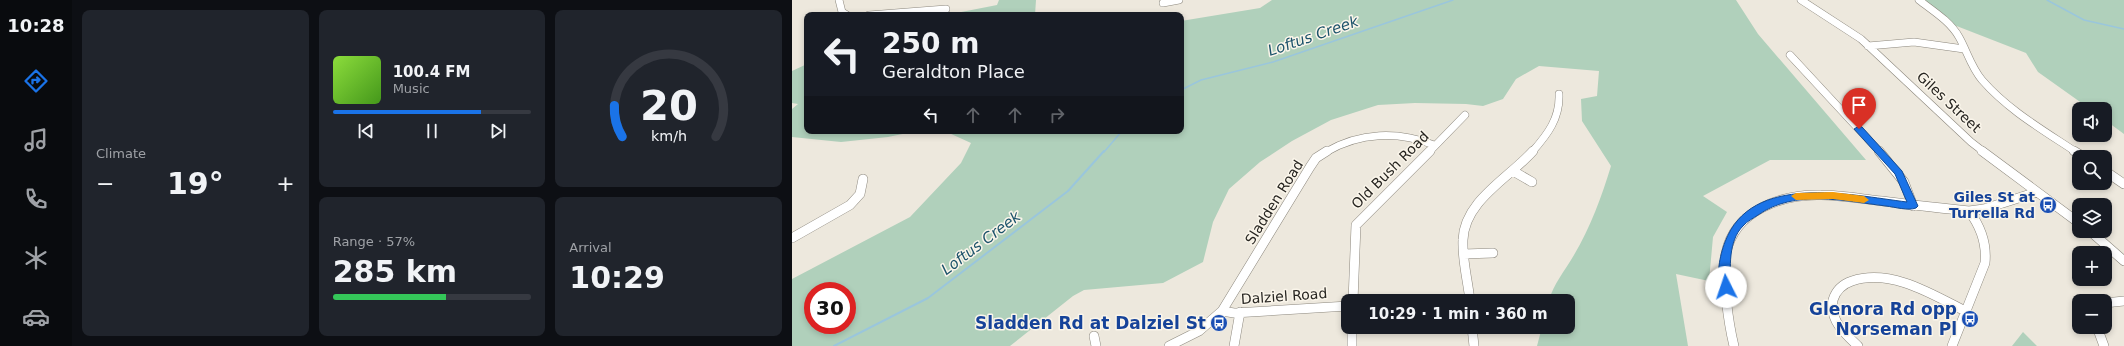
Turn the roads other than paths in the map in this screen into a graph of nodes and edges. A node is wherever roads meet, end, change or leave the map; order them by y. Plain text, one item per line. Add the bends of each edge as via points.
1 (839, 0) edge
2 (1178, 0) edge
3 (1801, 0) edge
4 (1919, 0) edge
5 (1163, 3) dead end
6 (946, 9) dead end
7 (842, 12) edge
8 (908, 12) edge
9 (1868, 46) junction
10 (1964, 49) junction
11 (1790, 55) dead end
12 (1559, 94) dead end
13 (1465, 115) dead end
14 (1434, 146) junction
15 (2074, 150) edge
16 (1513, 171) junction
17 (2112, 176) edge
18 (863, 179) dead end
19 (1532, 182) dead end
20 (2124, 184) edge
21 (2037, 192) junction
22 (1913, 206) junction
23 (1969, 211) junction
24 (2072, 218) edge
25 (792, 238) edge
26 (2098, 238) edge
27 (1493, 252) dead end
28 (1464, 254) junction
29 (2124, 261) edge
30 (1353, 294) edge
31 (1469, 294) edge
32 (2124, 301) edge
33 (2112, 303) edge
34 (1341, 306) edge
35 (1222, 311) junction
36 (1965, 311) junction
37 (1240, 312) junction
38 (1352, 334) edge
39 (1473, 334) edge
40 (2100, 334) edge
41 (1170, 346) edge
42 (1234, 346) edge
43 (1352, 346) edge
44 (1474, 346) edge
45 (1734, 346) edge
46 (1858, 346) edge
47 (1952, 346) edge
48 (2104, 346) edge

1 - 7 street
2 - 5 street
3 - 9 street, Giles Street via 1855,34
4 - 10 street via 1953,29
6 - 8 street
9 - 10 street via 1914,42
9 - 21 street, Giles Street via 1971,142
10 - 15 street via 1980,79 2005,102
11 - 22 street via 1898,173
12 - 16 street via 1559,111 1555,120 1529,156
13 - 14 street, Old Bush Road
14 - 30 street, Old Bush Road via 1356,225
14 - 35 street, Sladden Road via 1415,138 1396,135 1347,142 1325,151 1311,166
16 - 19 street
16 - 28 street via 1481,199 1467,216 1463,231
17 - 20 street
18 - 25 street via 860,194 850,205
21 - 23 street via 1984,209
21 - 24 street, Giles Street
22 - 23 street
22 - 45 street via 1833,196 1799,196 1766,204 1740,223 1726,252 1725,266
23 - 36 street via 1978,225 1986,245 1986,253 1985,263
26 - 29 street
27 - 28 street
28 - 31 street
32 - 33 street
34 - 37 street, Dalziel Road
35 - 37 street, Dalziel Road
35 - 41 street, Sladden Road via 1199,332
36 - 46 street via 1894,280 1878,277 1853,280 1838,288 1832,306 1833,314 1843,332
36 - 47 street
37 - 42 street
38 - 43 street
39 - 44 street
40 - 48 street

